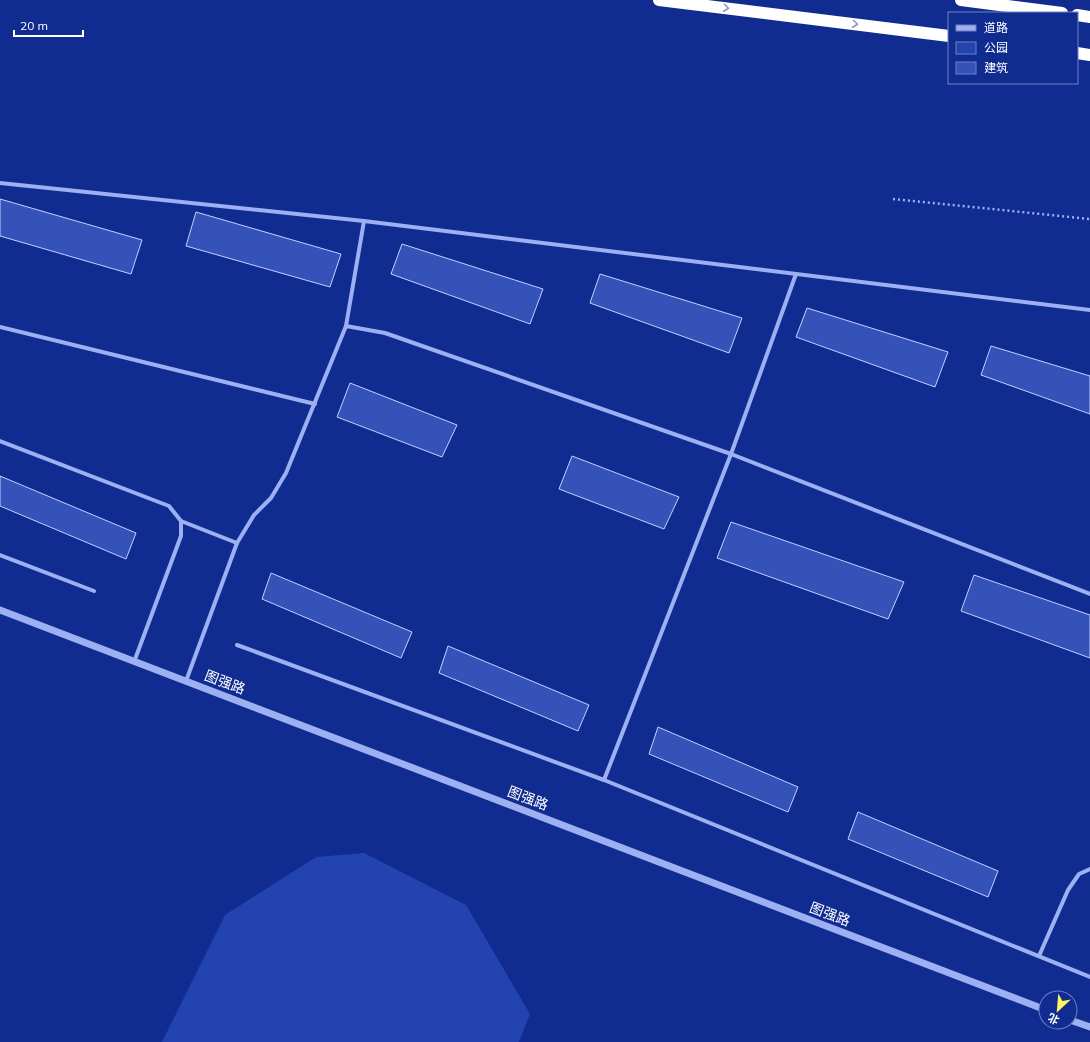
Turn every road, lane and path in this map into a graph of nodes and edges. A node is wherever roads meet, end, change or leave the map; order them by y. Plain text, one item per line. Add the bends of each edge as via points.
1 (659, 0) edge
2 (961, 0) edge
3 (1054, 12) edge
4 (1078, 15) edge
5 (1090, 17) edge
6 (948, 36) edge
7 (1078, 53) edge
8 (1090, 55) edge
9 (0, 183) edge
10 (893, 199) dead end
11 (1090, 219) edge
12 (364, 221) junction
13 (796, 274) junction
14 (1090, 310) edge
15 (346, 326) junction
16 (0, 327) edge
17 (315, 404) junction
18 (0, 441) edge
19 (731, 454) junction
20 (181, 521) junction
21 (237, 543) junction
22 (0, 555) edge
23 (94, 591) dead end
24 (1090, 594) edge
25 (0, 610) edge
26 (237, 645) dead end
27 (134, 662) junction
28 (186, 681) junction
29 (604, 780) junction
30 (1090, 869) edge
31 (1039, 956) junction
32 (1090, 977) edge
33 (1038, 1007) edge
34 (1078, 1023) edge
35 (1090, 1027) edge

1 -> 6 highway
2 - 3 highway
4 - 5 highway
7 - 8 highway
9 - 12 street
10 - 11 path
12 - 13 street
12 - 15 street
13 - 14 street
13 - 19 street
15 - 17 street
15 - 19 street via 385,333
16 - 17 street
17 - 21 street via 286,473 271,498 254,515
18 - 20 street via 168,506
19 - 24 street
19 - 29 street
20 - 21 street
20 - 27 street via 181,536
21 - 28 street
22 - 23 street
25 - 27 street, 图强路
26 - 29 street
27 - 28 street, 图强路
28 - 33 street, 图强路
29 - 31 street
30 - 31 street via 1078,874 1068,890
31 - 32 street
34 - 35 street

